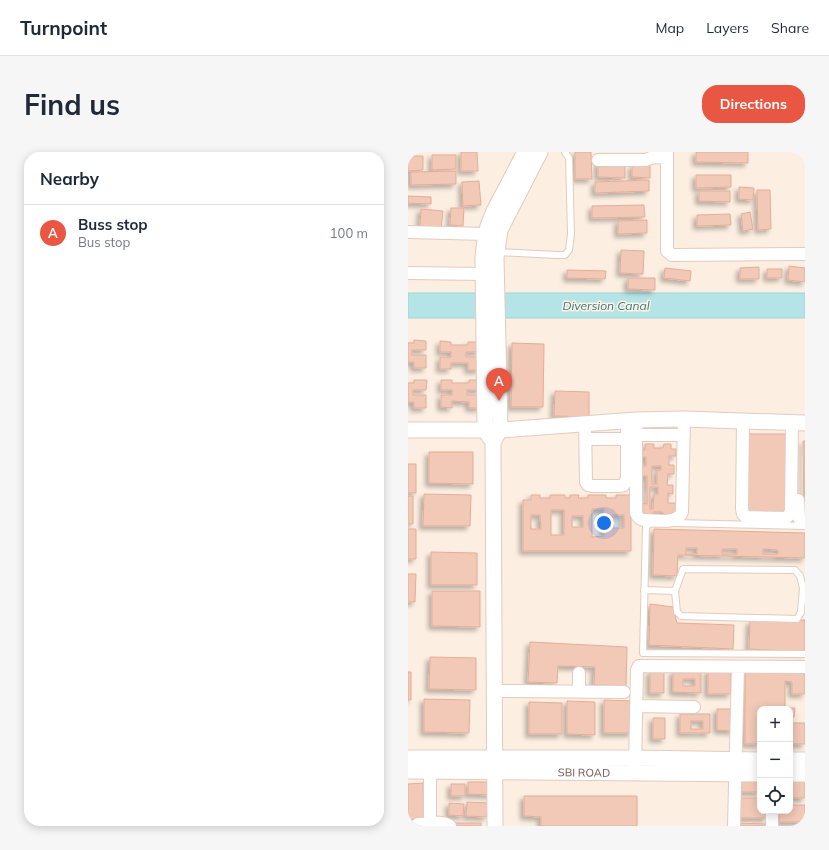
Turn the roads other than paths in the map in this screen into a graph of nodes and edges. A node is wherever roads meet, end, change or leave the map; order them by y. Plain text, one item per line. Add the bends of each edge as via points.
1 (525, 152) edge
2 (540, 152) edge
3 (565, 152) edge
4 (667, 155) edge
5 (598, 160) dead end
6 (408, 232) edge
7 (486, 234) junction
8 (490, 252) junction
9 (805, 254) edge
10 (408, 273) edge
11 (488, 279) junction
12 (684, 420) junction
13 (743, 421) junction
14 (799, 423) edge
15 (632, 429) junction
16 (408, 430) edge
17 (585, 431) junction
18 (492, 434) junction
19 (684, 435) junction
20 (805, 522) edge
21 (805, 526) edge
22 (804, 588) edge
23 (644, 590) junction
24 (676, 591) junction
25 (741, 654) junction
26 (805, 654) edge
27 (738, 667) junction
28 (805, 667) edge
29 (579, 673) dead end
30 (494, 691) junction
31 (579, 691) junction
32 (624, 692) dead end
33 (636, 706) junction
34 (694, 707) dead end
35 (408, 758) edge
36 (793, 760) edge
37 (805, 760) edge
38 (757, 761) edge
39 (494, 765) junction
40 (635, 765) junction
41 (735, 766) junction
42 (408, 771) edge
43 (430, 771) junction
44 (757, 773) edge
45 (793, 774) edge
46 (805, 774) edge
47 (772, 814) edge
48 (430, 824) junction
49 (416, 826) edge
50 (450, 826) edge
51 (495, 826) edge
52 (734, 826) edge
53 (772, 826) edge

1 - 7 street via 494,211
2 - 8 street
3 - 8 lane via 569,158 569,250 565,255 557,256
4 - 5 street via 646,160
4 - 9 street via 667,251 672,256
6 - 7 street
7 - 8 street
8 - 11 street
10 - 11 street
11 - 18 street
12 - 13 street
12 - 15 street
12 - 19 street
13 - 14 street
13 - 14 street via 742,514 746,517 786,518 791,512
14 - 20 street via 798,515 801,521
15 - 17 street
15 - 17 street via 627,478 624,485 618,486 592,486 586,482
15 - 19 street
15 - 19 street via 636,514 641,520 674,521 682,512
16 - 18 street
17 - 18 street
18 - 30 street
21 - 23 lane via 652,523 646,526
22 - 24 lane via 795,570 683,569
22 - 24 lane via 801,612 797,619 681,616 677,612
23 - 24 lane
23 - 25 lane via 643,654
25 - 26 lane
25 - 27 lane
27 - 28 street
27 - 33 street via 641,666 637,670
27 - 41 street
29 - 31 street
30 - 31 street
30 - 39 street
31 - 32 street
33 - 34 street
33 - 40 street
35 - 39 street, SBI ROAD
36 - 37 street
38 - 41 street, SBI ROAD
39 - 40 street, SBI ROAD
39 - 43 street, SBI ROAD
39 - 51 street
40 - 41 street, SBI ROAD
41 - 44 street, SBI ROAD
41 - 52 street
42 - 43 street, SBI ROAD
43 - 48 street
45 - 46 street
47 - 53 street
48 - 49 street
48 - 50 street via 446,823

